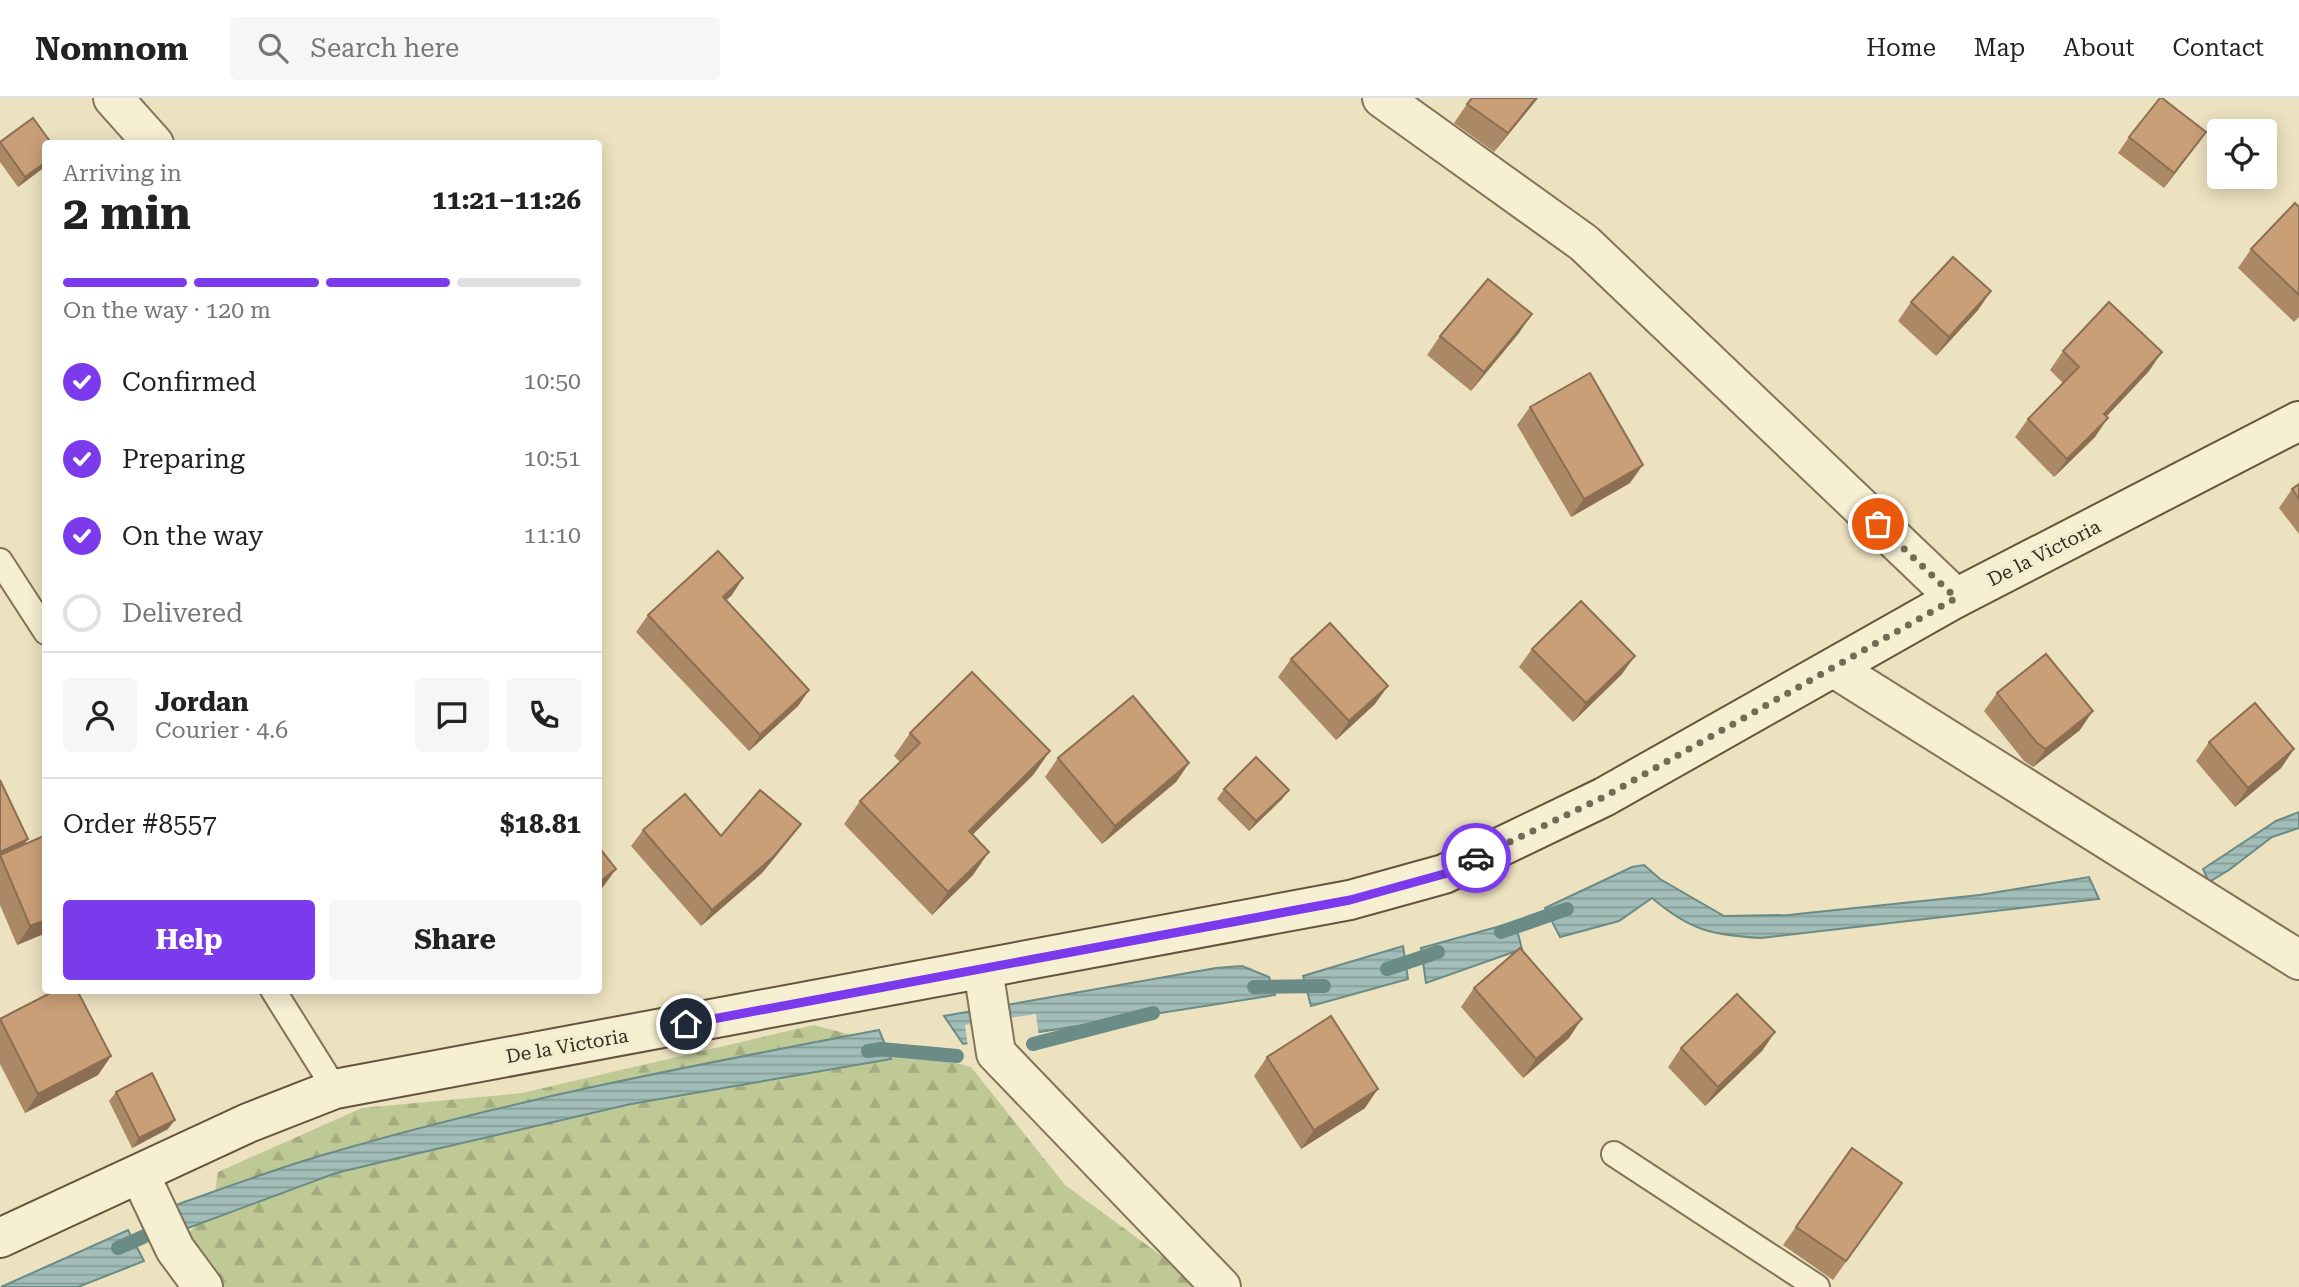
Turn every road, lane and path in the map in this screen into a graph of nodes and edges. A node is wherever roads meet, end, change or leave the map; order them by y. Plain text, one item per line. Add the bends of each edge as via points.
1 (113, 98) edge
2 (1382, 98) edge
3 (151, 140) edge
4 (2299, 421) edge
5 (0, 561) edge
6 (1956, 598) junction
7 (42, 626) edge
8 (1834, 668) junction
9 (2299, 960) edge
10 (983, 969) junction
11 (276, 994) edge
12 (335, 1089) junction
13 (1614, 1154) dead end
14 (140, 1175) junction
15 (0, 1238) edge
16 (203, 1287) edge
17 (1221, 1287) edge
18 (1817, 1287) edge

1 - 3 main road
2 - 6 main road via 1584,243
4 - 6 main road, De la Victoria
5 - 7 lane
6 - 8 main road, De la Victoria
8 - 9 main road
8 - 10 main road, De la Victoria via 1604,797 1444,874 1350,900
10 - 12 main road, De la Victoria
10 - 17 main road via 996,1053
11 - 12 lane
12 - 14 main road, De la Victoria via 248,1123
13 - 18 lane
14 - 15 main road, De la Victoria
14 - 16 main road via 175,1249

